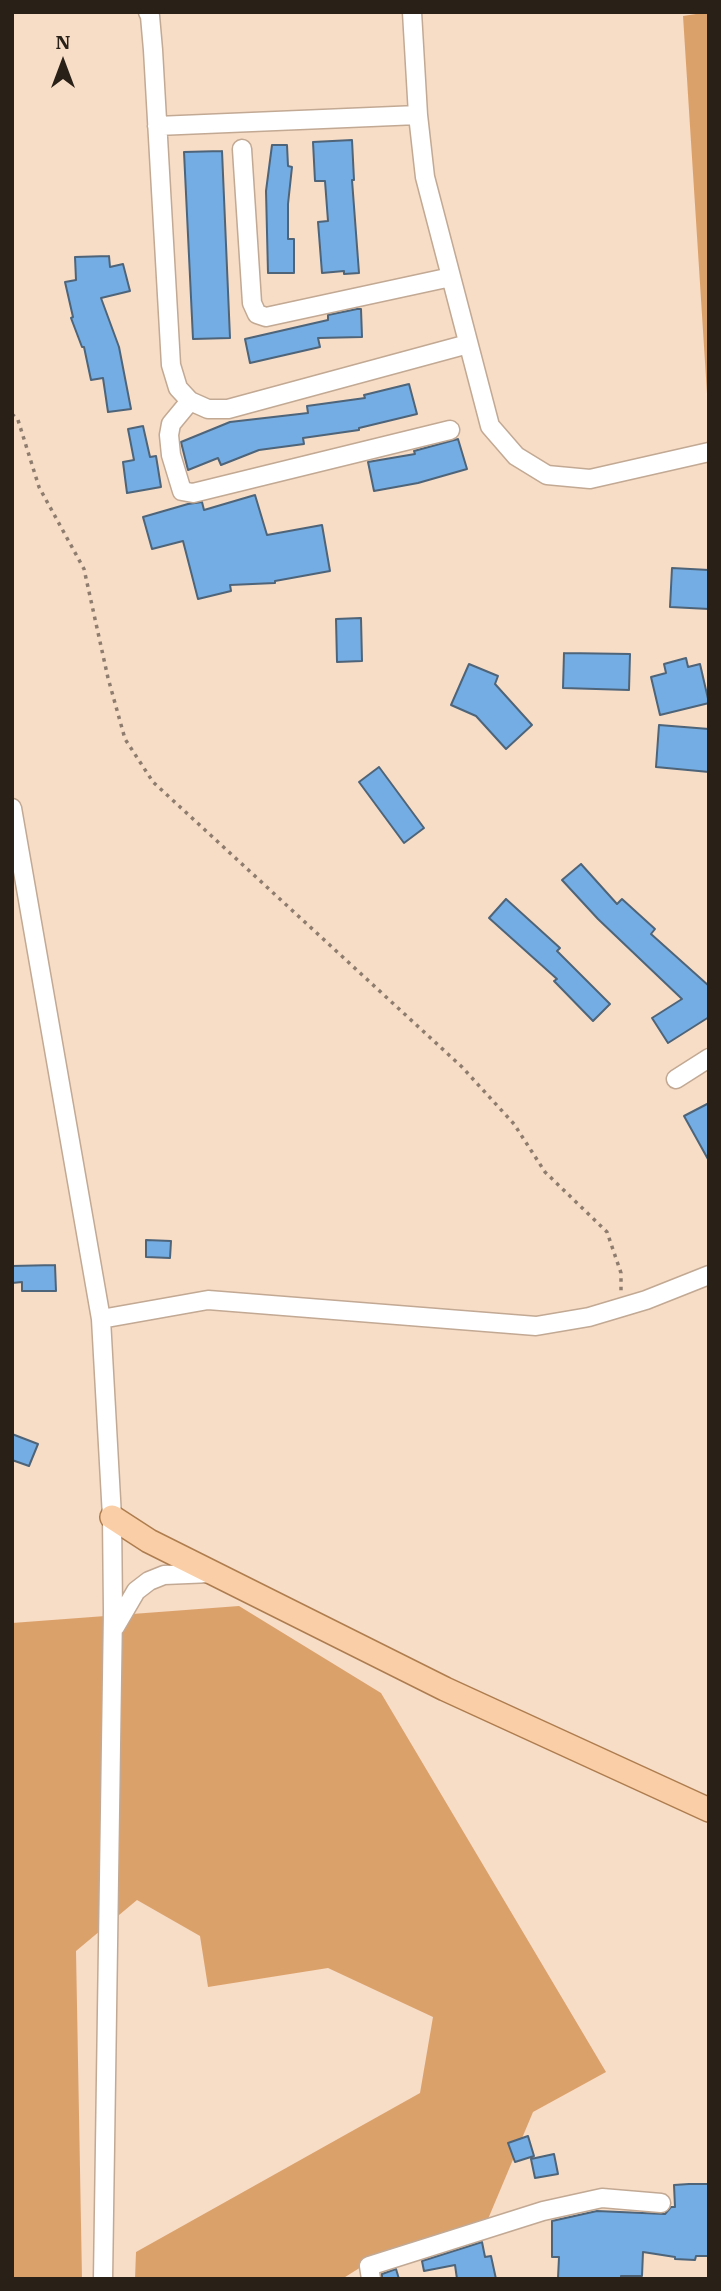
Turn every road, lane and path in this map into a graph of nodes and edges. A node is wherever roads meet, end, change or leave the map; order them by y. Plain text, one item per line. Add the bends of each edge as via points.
1 (148, 12) edge
2 (412, 12) edge
3 (418, 115) junction
4 (157, 126) junction
5 (242, 149) dead end
6 (451, 277) junction
7 (468, 344) junction
8 (190, 401) junction
9 (12, 414) edge
10 (450, 430) dead end
11 (709, 452) edge
12 (12, 808) edge
13 (709, 1058) edge
14 (676, 1079) dead end
15 (709, 1275) edge
16 (620, 1308) junction
17 (101, 1319) junction
18 (112, 1517) junction
19 (212, 1573) junction
20 (113, 1630) junction
21 (709, 1810) edge
22 (661, 2203) dead end
23 (103, 2279) edge
24 (371, 2279) edge

1 - 4 street
2 - 3 street
3 - 4 street
3 - 6 street via 425,177
4 - 8 street via 171,365 178,388
5 - 6 street via 252,303 257,314 266,317
6 - 7 street
7 - 8 street via 228,409 208,409
7 - 11 street via 490,426 516,456 547,475 590,479
8 - 10 street via 171,424 169,435 182,491 193,493
9 - 16 path via 18,420 39,487 84,569 125,739 153,782 462,1067 513,1124 545,1172 607,1232 621,1273
12 - 17 street
13 - 14 street
15 - 16 street
16 - 17 street via 559,1324 518,1326 208,1300
17 - 18 street
18 - 19 main road
18 - 20 street
19 - 20 street via 164,1575 149,1581 131,1597
19 - 21 main road via 445,1689
20 - 23 street
22 - 24 street via 602,2198 543,2211 369,2266

